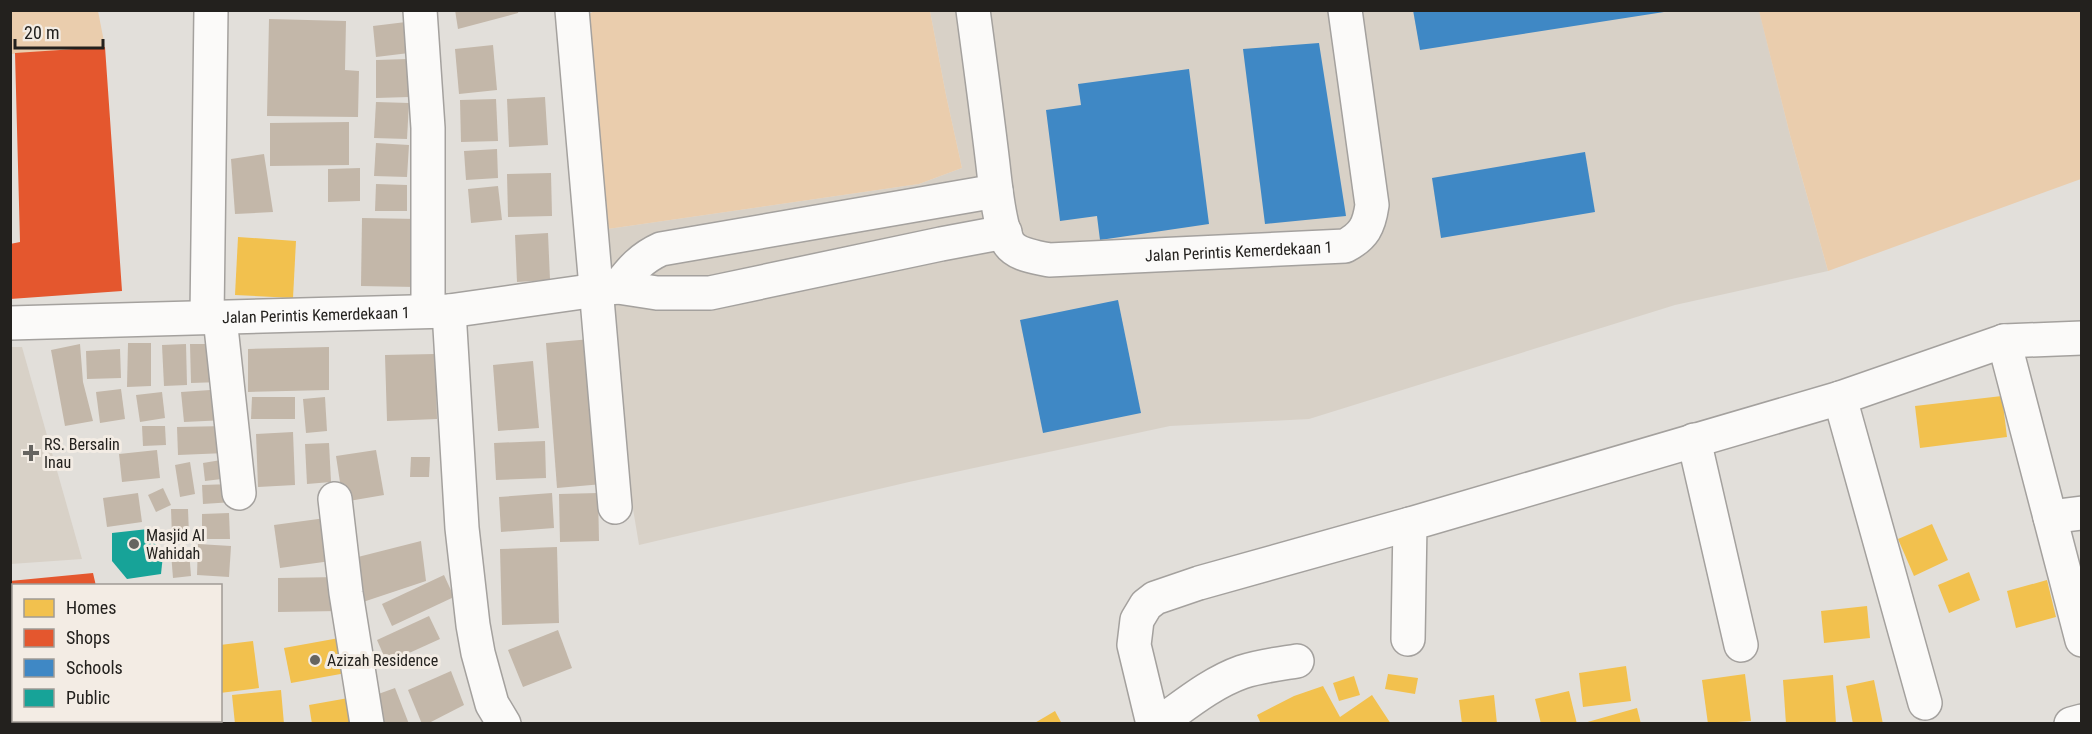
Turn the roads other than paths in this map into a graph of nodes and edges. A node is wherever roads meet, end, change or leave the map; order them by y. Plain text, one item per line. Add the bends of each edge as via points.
1 (211, 10) edge
2 (420, 10) edge
3 (572, 10) edge
4 (973, 10) edge
5 (1345, 10) edge
6 (996, 191) junction
7 (1005, 232) junction
8 (608, 289) junction
9 (439, 311) junction
10 (214, 318) junction
11 (10, 323) edge
12 (2082, 338) edge
13 (2004, 341) junction
14 (1840, 398) junction
15 (1694, 441) junction
16 (239, 494) dead end
17 (335, 499) dead end
18 (615, 507) dead end
19 (2066, 515) edge
20 (1410, 524) junction
21 (1408, 639) dead end
22 (2082, 640) edge
23 (1741, 645) dead end
24 (1297, 660) dead end
25 (1925, 703) dead end
26 (2082, 721) edge
27 (367, 723) edge
28 (504, 723) edge
29 (1153, 723) edge
30 (1158, 723) edge
31 (2071, 723) edge

1 - 10 street
2 - 9 street
3 - 8 street
4 - 6 street
5 - 7 street, Jalan Perintis Kemerdekaan 1 via 1372,205 1370,221 1354,241 1345,246 1049,260 1013,248
6 - 7 street
6 - 8 street via 661,249 645,256
7 - 8 street, Jalan Perintis Kemerdekaan 1 via 710,292
8 - 9 street, Jalan Perintis Kemerdekaan 1
8 - 18 street
9 - 10 street, Jalan Perintis Kemerdekaan 1
9 - 28 street via 473,625 492,704
10 - 11 street, Jalan Perintis Kemerdekaan 1
10 - 16 street
12 - 13 street
13 - 14 street
13 - 19 street
14 - 15 street
14 - 25 street
15 - 20 street
15 - 23 street
17 - 27 street
19 - 22 street
20 - 21 street
20 - 29 street via 1155,598 1137,620 1134,645
24 - 30 street via 1240,673 1214,685
26 - 31 street

